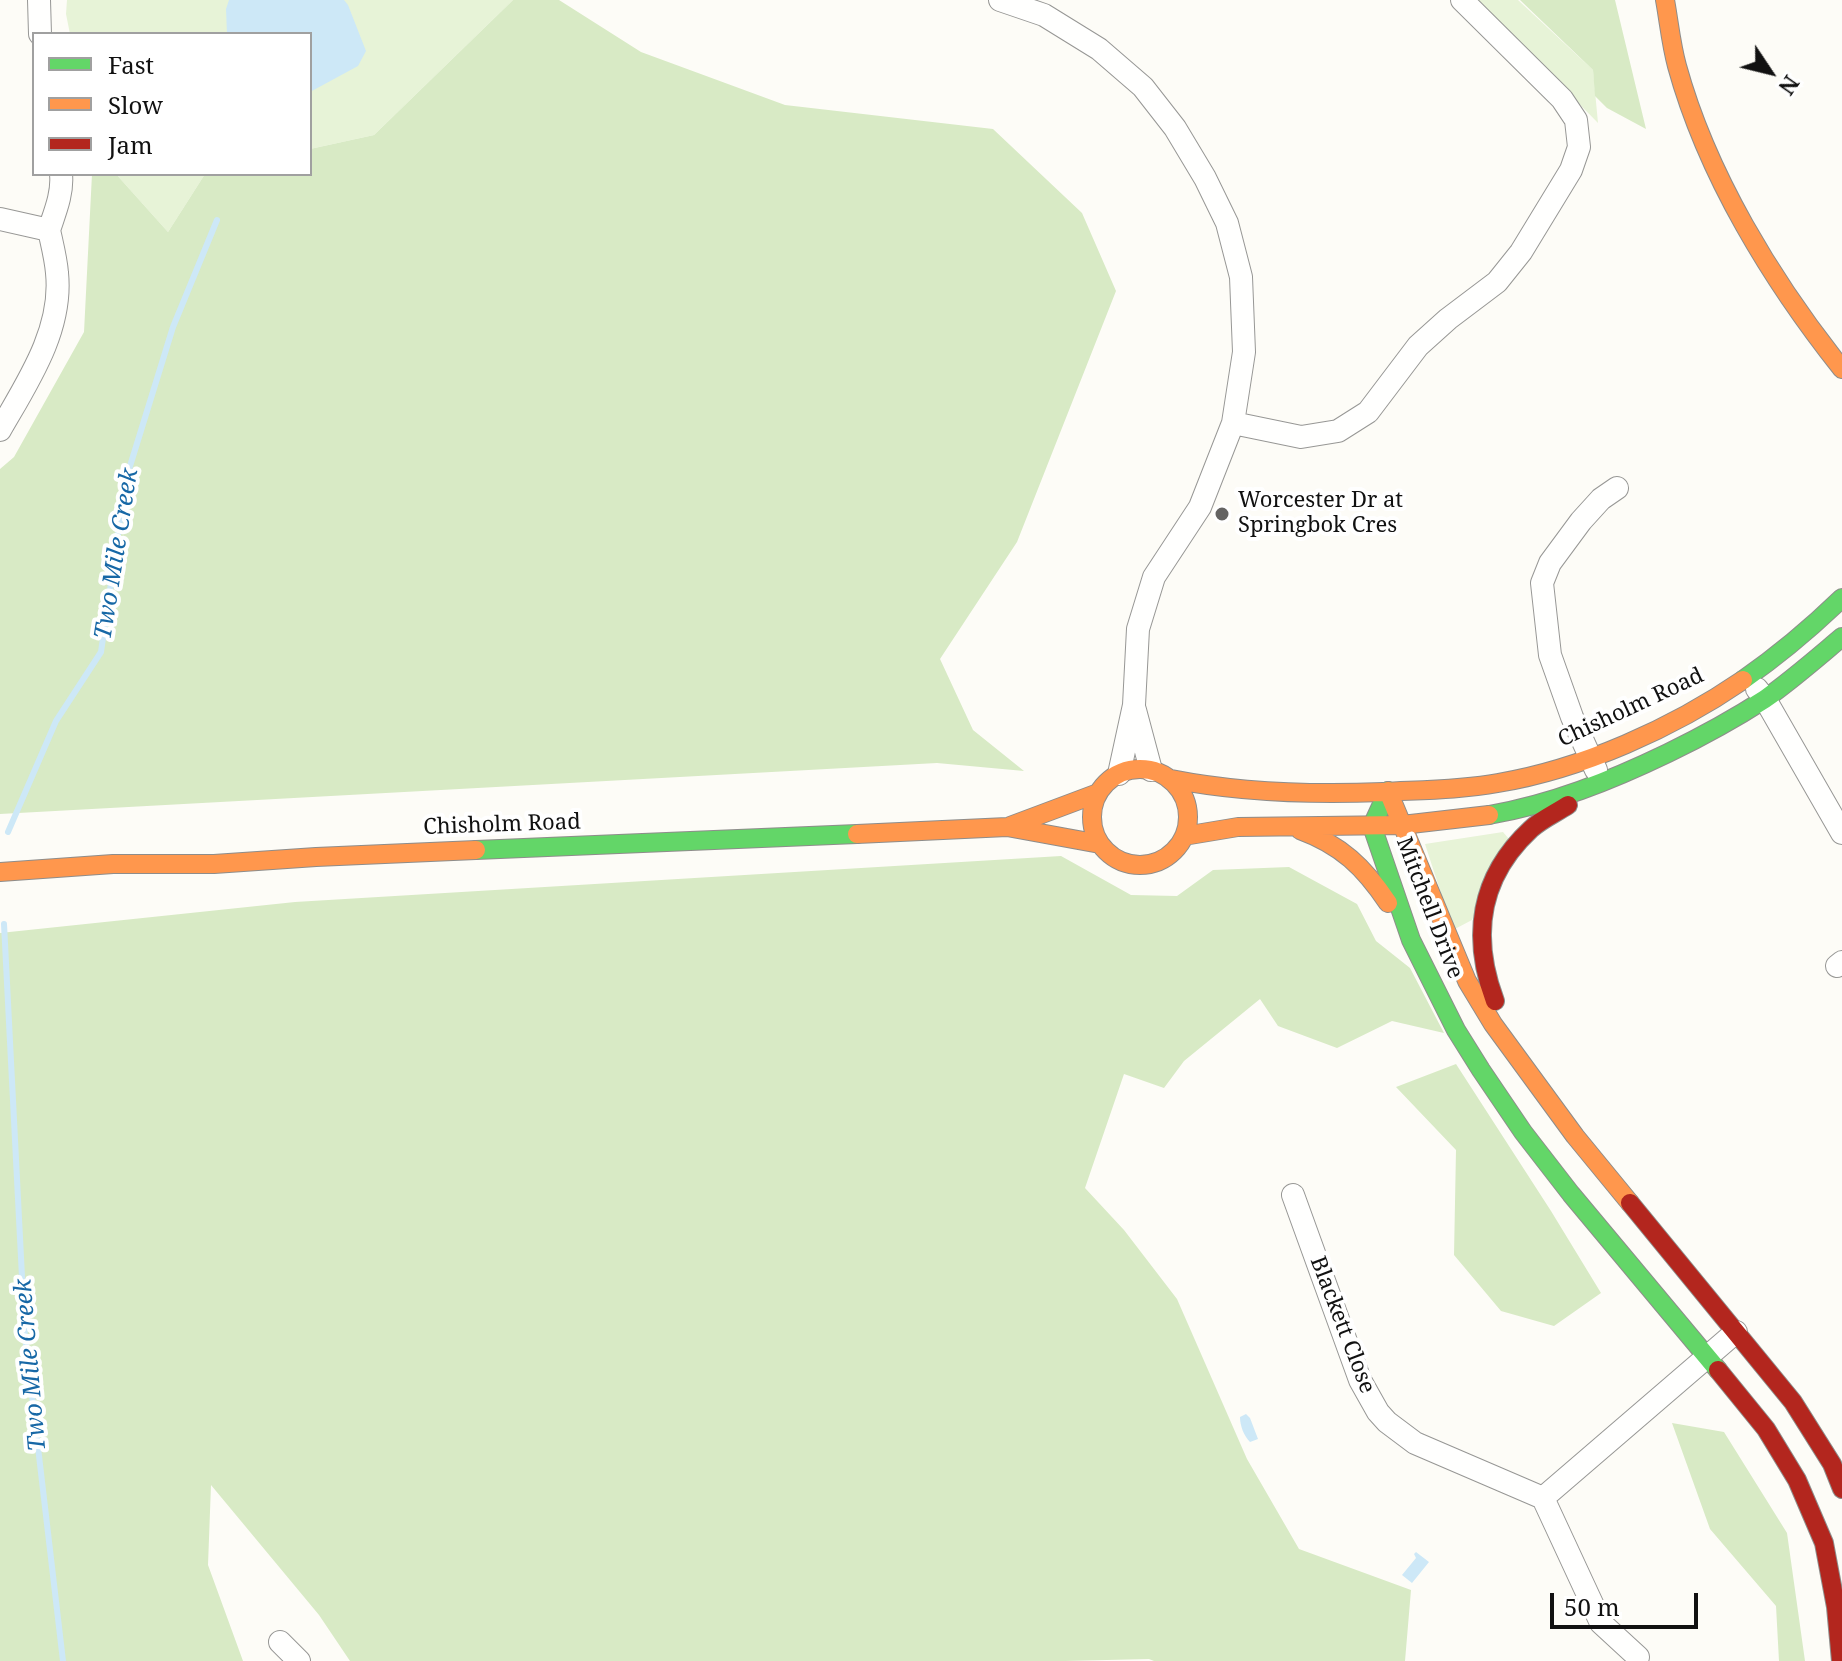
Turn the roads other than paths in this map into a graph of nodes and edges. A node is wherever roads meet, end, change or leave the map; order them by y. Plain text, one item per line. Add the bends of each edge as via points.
1 (39, 0) edge
2 (1000, 0) edge
3 (1462, 0) edge
4 (1665, 0) edge
5 (40, 32) edge
6 (61, 176) edge
7 (0, 219) edge
8 (49, 230) junction
9 (1842, 369) edge
10 (1233, 423) junction
11 (0, 430) edge
12 (1617, 488) dead end
13 (1842, 598) edge
14 (1842, 637) edge
15 (1748, 677) junction
16 (1765, 699) junction
17 (1134, 705) junction
18 (1591, 757) junction
19 (1119, 774) junction
20 (1161, 775) junction
21 (1601, 785) junction
22 (1388, 791) junction
23 (1098, 793) junction
24 (1403, 825) junction
25 (1288, 826) junction
26 (1372, 826) junction
27 (1007, 827) junction
28 (1842, 833) edge
29 (1184, 836) junction
30 (1100, 844) junction
31 (0, 872) edge
32 (1411, 940) junction
33 (1528, 1074) junction
34 (1293, 1195) dead end
35 (1736, 1332) junction
36 (1707, 1357) junction
37 (1842, 1489) edge
38 (1543, 1498) junction
39 (280, 1642) dead end
40 (1638, 1657) dead end
41 (299, 1661) edge
42 (1841, 1661) edge

1 - 5 street
2 - 10 street via 1044,15 1099,49 1143,87 1205,178 1227,223 1241,277 1244,352
3 - 10 street via 1562,99 1576,120 1579,147 1571,170 1497,282 1418,346 1368,412 1338,431 1301,437
4 - 9 main road via 1677,66 1704,142 1772,271
6 - 8 street
7 - 8 street
8 - 11 street via 58,275 54,316 36,366
10 - 17 street via 1200,507 1154,577 1138,629
12 - 18 street via 1581,521 1542,583 1550,655
13 - 15 main road, Chisholm Road
14 - 16 main road
15 - 16 street
15 - 18 main road, Chisholm Road
16 - 21 main road
16 - 28 street
17 - 19 street
17 - 20 street
18 - 21 street
18 - 22 main road, Chisholm Road via 1507,781
19 - 20 main road via 1134,769
19 - 23 main road
20 - 22 main road, Chisholm Road via 1260,792
20 - 29 main road via 1181,791 1187,805
21 - 24 main road via 1505,812
21 - 33 main road via 1532,827 1492,880 1483,909 1483,968
22 - 24 main road, Mitchell Drive
22 - 26 main road, Mitchell Drive
23 - 27 main road, Chisholm Road
23 - 30 main road via 1092,819
24 - 26 main road
24 - 33 main road, Mitchell Drive via 1467,981
25 - 26 main road
25 - 29 main road via 1209,829
25 - 32 main road via 1347,853 1377,886
26 - 32 main road, Mitchell Drive
27 - 30 main road, Chisholm Road
27 - 31 main road, Chisholm Road
29 - 30 main road via 1168,856 1145,865 1119,860
32 - 36 main road, Mitchell Drive via 1456,1030 1523,1132
33 - 35 main road, Mitchell Drive
34 - 38 street, Blackett Close via 1360,1380 1378,1412 1415,1443
35 - 36 street
35 - 37 main road, Mitchell Drive via 1793,1402
36 - 38 street
36 - 42 main road, Mitchell Drive via 1766,1429 1797,1480 1824,1543
38 - 40 street via 1601,1623
39 - 41 street

